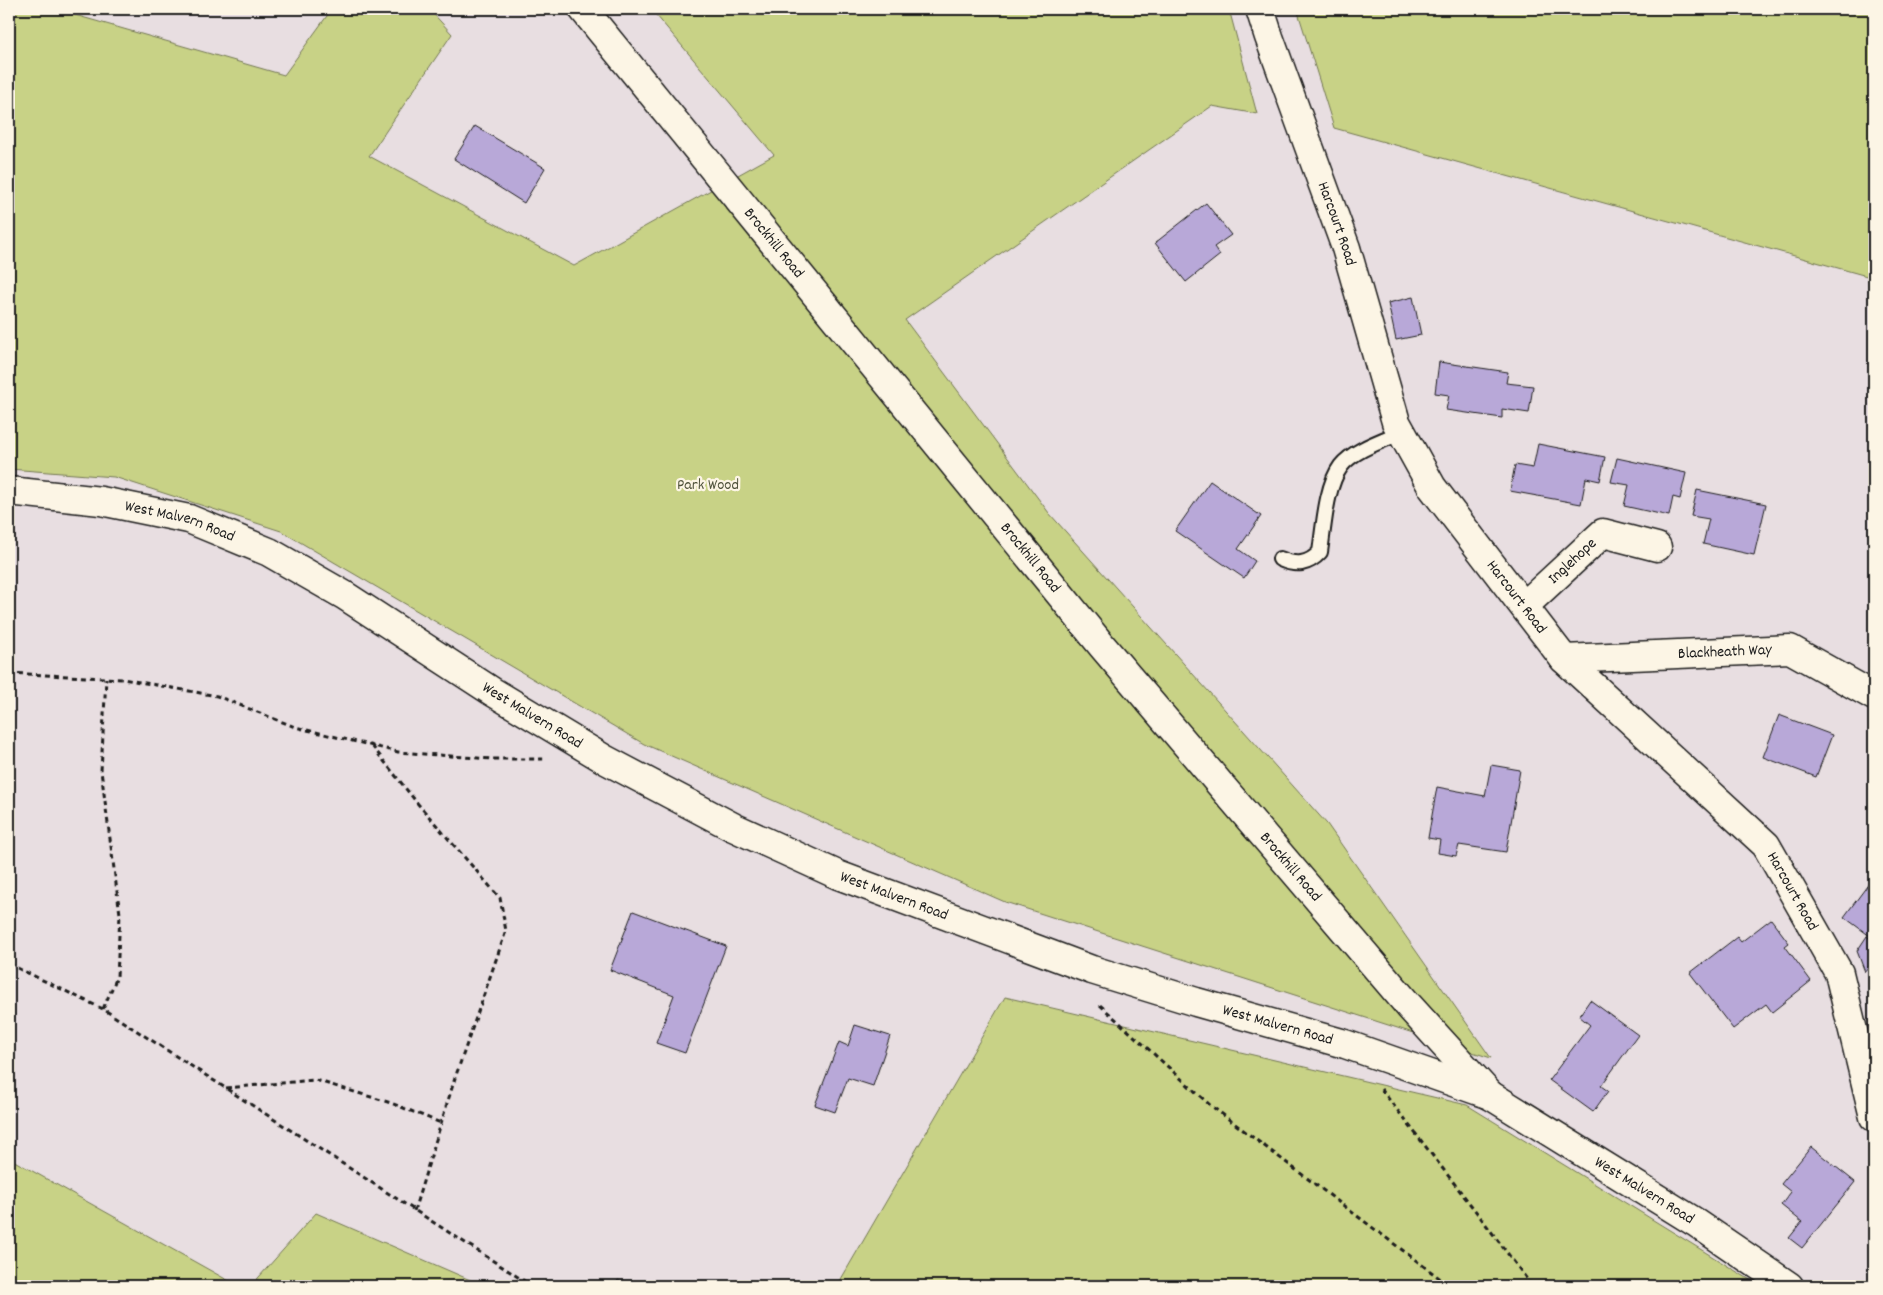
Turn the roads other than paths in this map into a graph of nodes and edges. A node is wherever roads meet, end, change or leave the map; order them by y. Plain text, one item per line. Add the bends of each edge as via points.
1 (583, 9) edge
2 (1260, 9) edge
3 (1402, 432) junction
4 (9, 491) edge
5 (1657, 547) dead end
6 (1280, 559) dead end
7 (1524, 606) junction
8 (1564, 659) junction
9 (1874, 696) edge
10 (1490, 1095) junction
11 (1874, 1117) edge
12 (1789, 1286) edge

1 - 10 street, Brockhill Road via 1104,647 1409,1006
2 - 3 street, Harcourt Road via 1346,248 1396,422
3 - 6 lane via 1360,451 1342,465 1331,488 1320,552 1302,564
3 - 7 street, Harcourt Road via 1432,487
4 - 10 street, West Malvern Road via 101,501 189,519 269,552 344,595 493,692 606,760 838,876 1092,970 1345,1044
5 - 7 street, Inglehope via 1603,533
7 - 8 street, Harcourt Road
8 - 9 street, Blackheath Way via 1790,649
8 - 11 street, Harcourt Road via 1766,846 1839,973
10 - 12 street, West Malvern Road via 1695,1222

